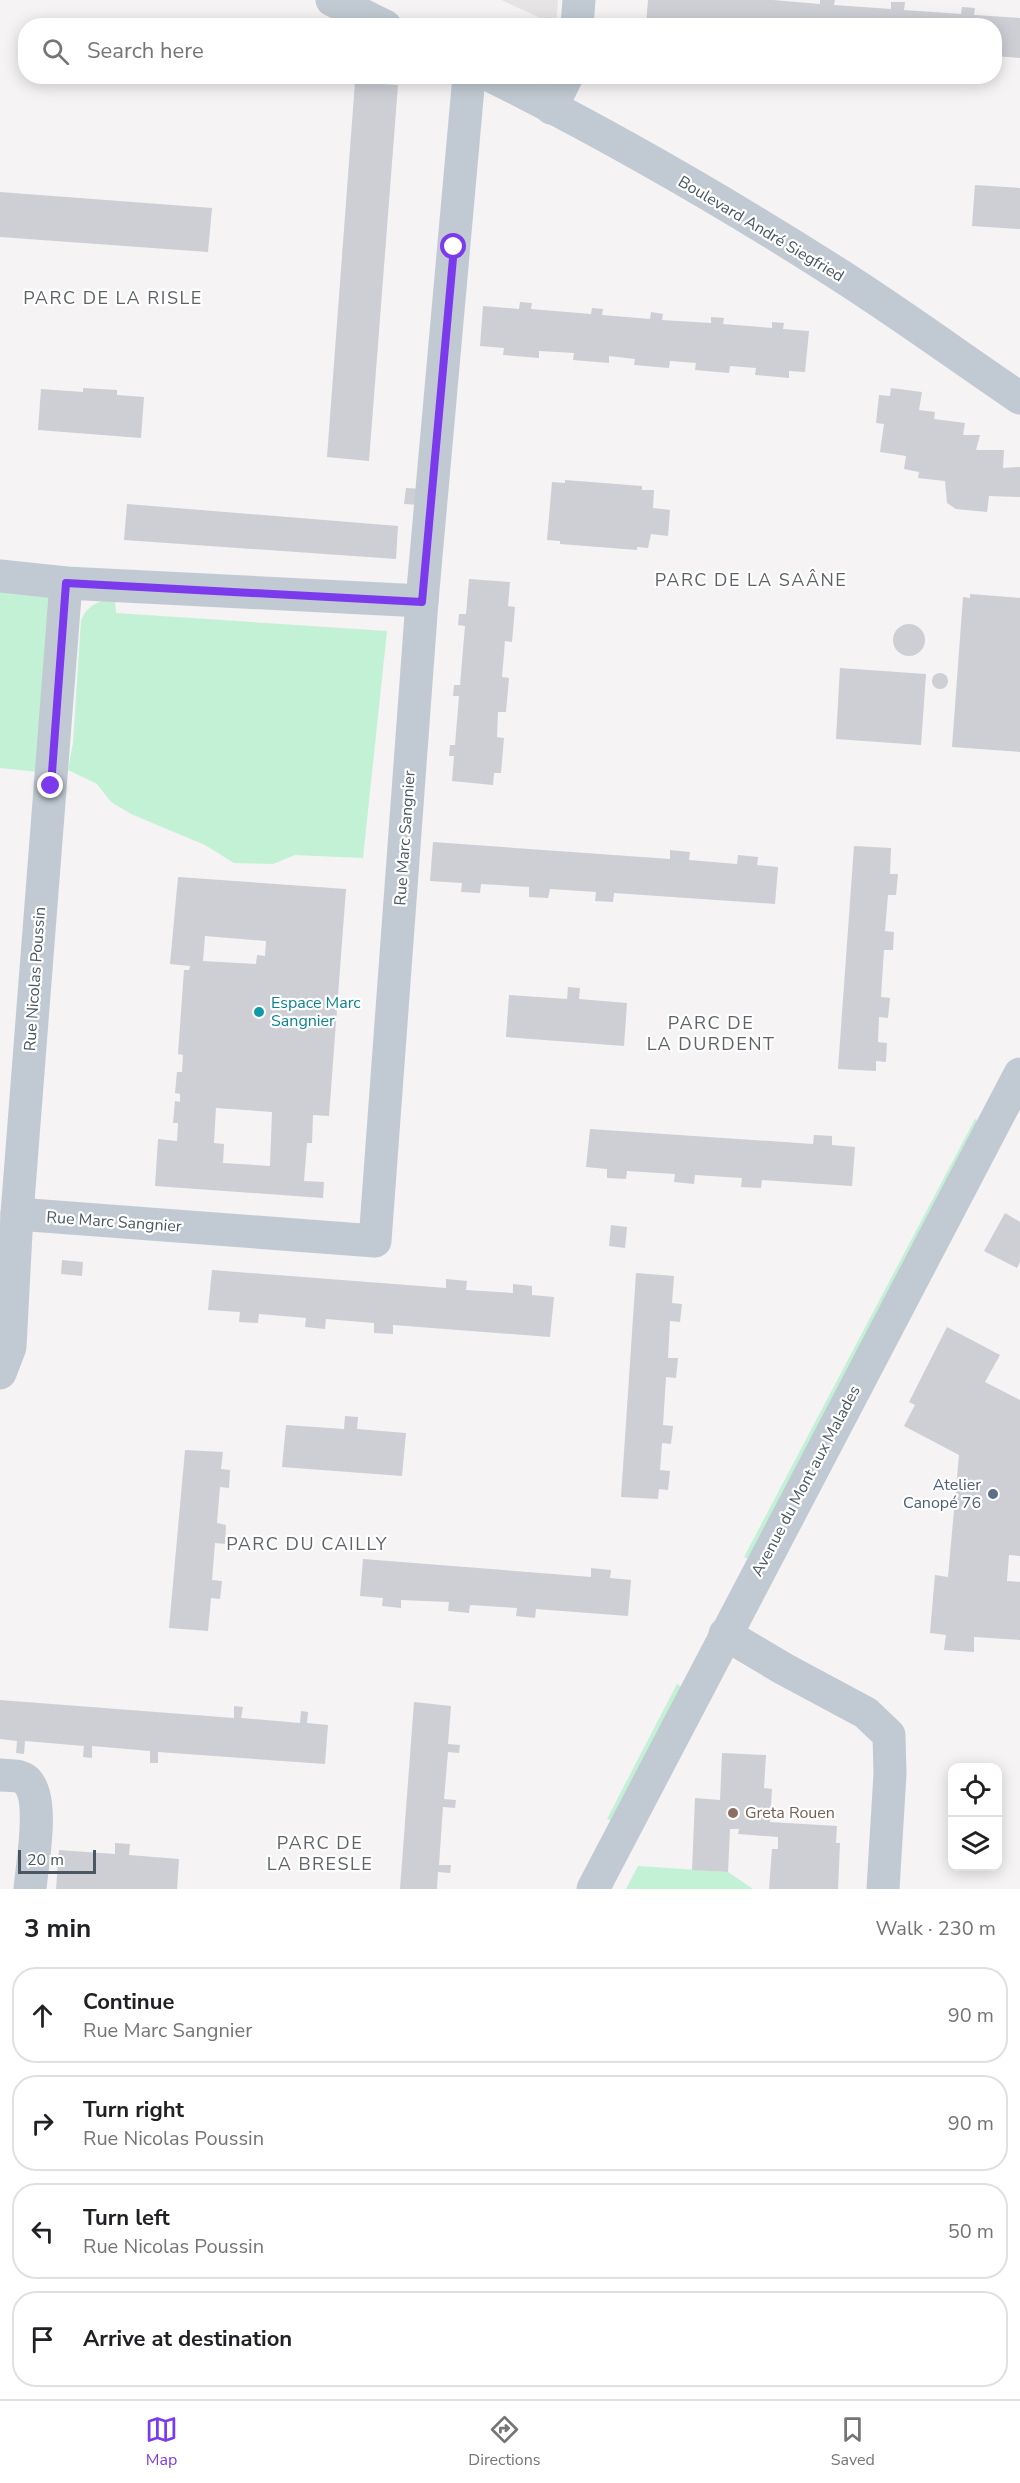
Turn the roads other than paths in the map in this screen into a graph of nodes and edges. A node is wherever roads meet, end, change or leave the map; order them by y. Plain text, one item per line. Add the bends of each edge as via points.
1 (332, 0) edge
2 (579, 0) edge
3 (369, 18) edge
4 (578, 18) edge
5 (468, 84) edge
6 (506, 84) edge
7 (563, 84) edge
8 (551, 108) junction
9 (1020, 398) edge
10 (0, 576) edge
11 (66, 583) junction
12 (422, 602) junction
13 (1020, 1074) edge
14 (16, 1214) junction
15 (0, 1373) edge
16 (725, 1634) junction
17 (0, 1775) edge
18 (30, 1889) edge
19 (593, 1889) edge
20 (883, 1889) edge

1 - 3 street
2 - 4 street
5 - 12 street, Rue Marc Sangnier
6 - 8 street, Boulevard André Siegfried
7 - 8 street
8 - 9 street, Boulevard André Siegfried via 837,273
10 - 11 street
11 - 12 street
11 - 14 street, Rue Nicolas Poussin
12 - 14 street, Rue Marc Sangnier via 375,1241
13 - 16 street, Avenue du Mont aux Malades
14 - 15 street, Rue Nicolas Poussin via 10,1347
16 - 19 street, Avenue du Mont aux Malades
16 - 20 street via 866,1713 889,1735
17 - 18 street via 20,1776 36,1799

